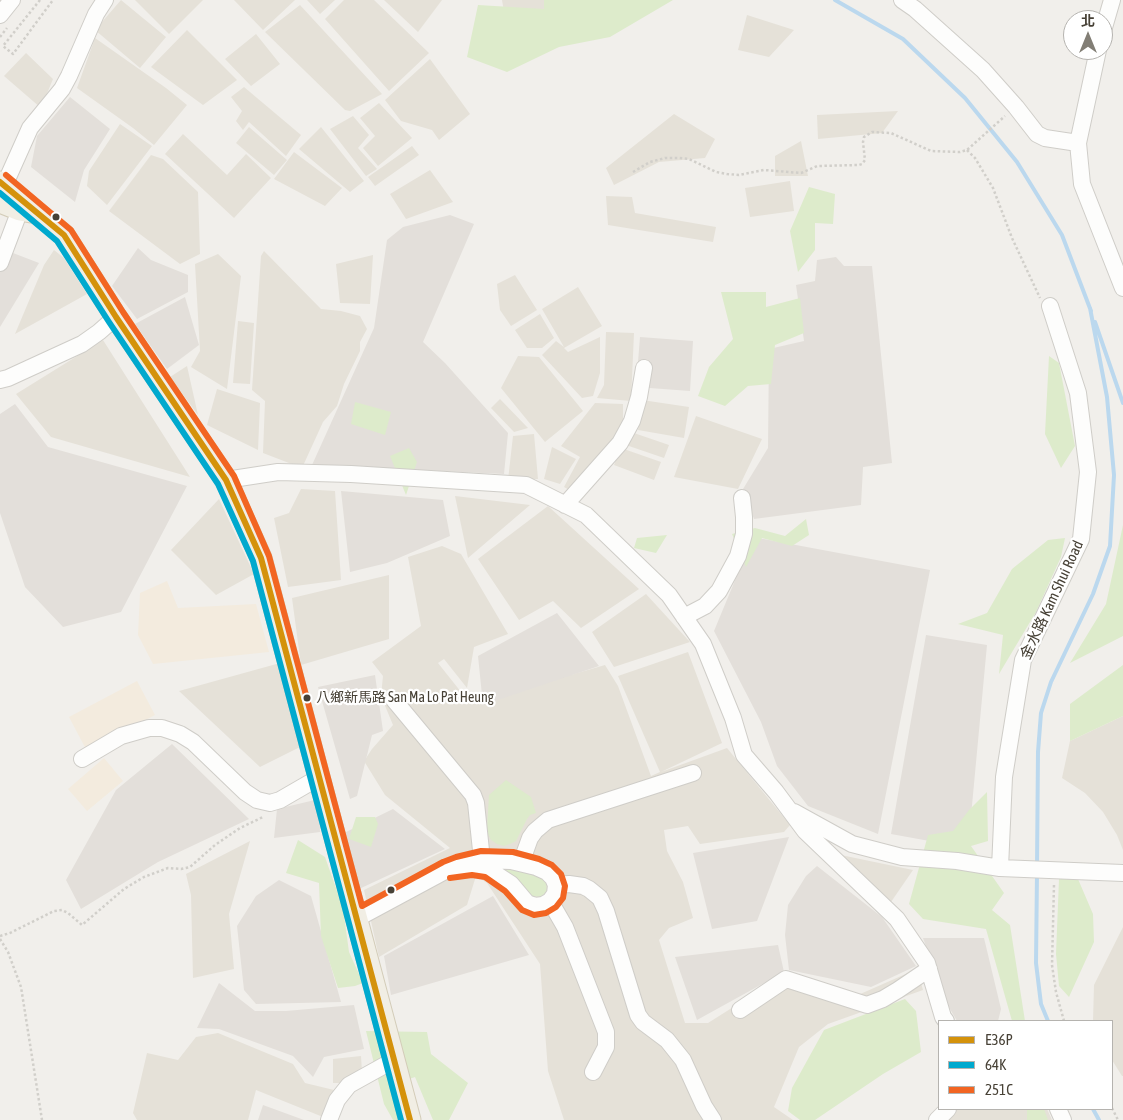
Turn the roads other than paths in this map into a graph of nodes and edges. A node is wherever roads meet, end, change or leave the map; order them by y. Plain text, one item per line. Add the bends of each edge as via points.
1 (12, 0) edge
2 (105, 0) edge
3 (902, 0) edge
4 (0, 15) edge
5 (1096, 60) edge
6 (1078, 143) junction
7 (2, 189) edge
8 (29, 212) junction
9 (0, 263) edge
10 (1123, 288) edge
11 (1050, 306) road end
12 (116, 317) junction
13 (644, 368) dead end
14 (0, 380) edge
15 (226, 480) junction
16 (742, 498) dead end
17 (565, 505) junction
18 (684, 617) junction
19 (394, 700) dead end
20 (82, 759) dead end
21 (693, 774) dead end
22 (318, 778) junction
23 (789, 810) junction
24 (482, 860) junction
25 (521, 863) junction
26 (1000, 868) junction
27 (447, 870) junction
28 (1123, 873) edge
29 (553, 893) junction
30 (356, 919) junction
31 (929, 969) junction
32 (740, 1010) dead end
33 (945, 1020) edge
34 (394, 1060) junction
35 (594, 1072) dead end
36 (947, 1110) edge
37 (329, 1120) edge
38 (410, 1120) edge
39 (713, 1120) edge
40 (937, 1120) edge

1 - 4 street
2 - 7 street via 62,89 30,128
3 - 6 street via 983,70 1037,134
5 - 6 street
6 - 10 street via 1082,184
7 - 8 main road
8 - 9 street
8 - 12 main road via 64,235
11 - 26 street, 金水路 Kam Shui Road via 1078,393 1088,472 1081,539 1023,660 1004,778
12 - 14 street via 82,344
12 - 15 main road
13 - 17 street via 632,421 620,443
15 - 17 street via 278,472 526,485
15 - 22 main road via 261,558
16 - 18 street via 744,534 738,556 719,591 705,606
17 - 18 street via 586,515 606,533 669,595
18 - 23 street via 703,644 744,755
19 - 24 street via 473,795
20 - 22 street via 121,736 162,728 193,742 244,792 257,800 274,802
21 - 25 street via 548,820 530,838
22 - 30 main road
23 - 26 street via 852,844 902,857
23 - 31 street via 805,831 897,919
24 - 25 street
24 - 27 street
25 - 29 street via 547,872 553,878
26 - 28 street
27 - 29 street via 464,866 488,869 511,884 527,904 535,906 543,905
27 - 30 street
29 - 35 street via 606,1032 606,1047
29 - 39 street via 570,884 583,886 600,898 638,1015 667,1040 683,1060
30 - 34 main road
31 - 32 street via 867,1005 786,979
31 - 33 street
34 - 37 street via 349,1085
34 - 38 main road
36 - 40 street

